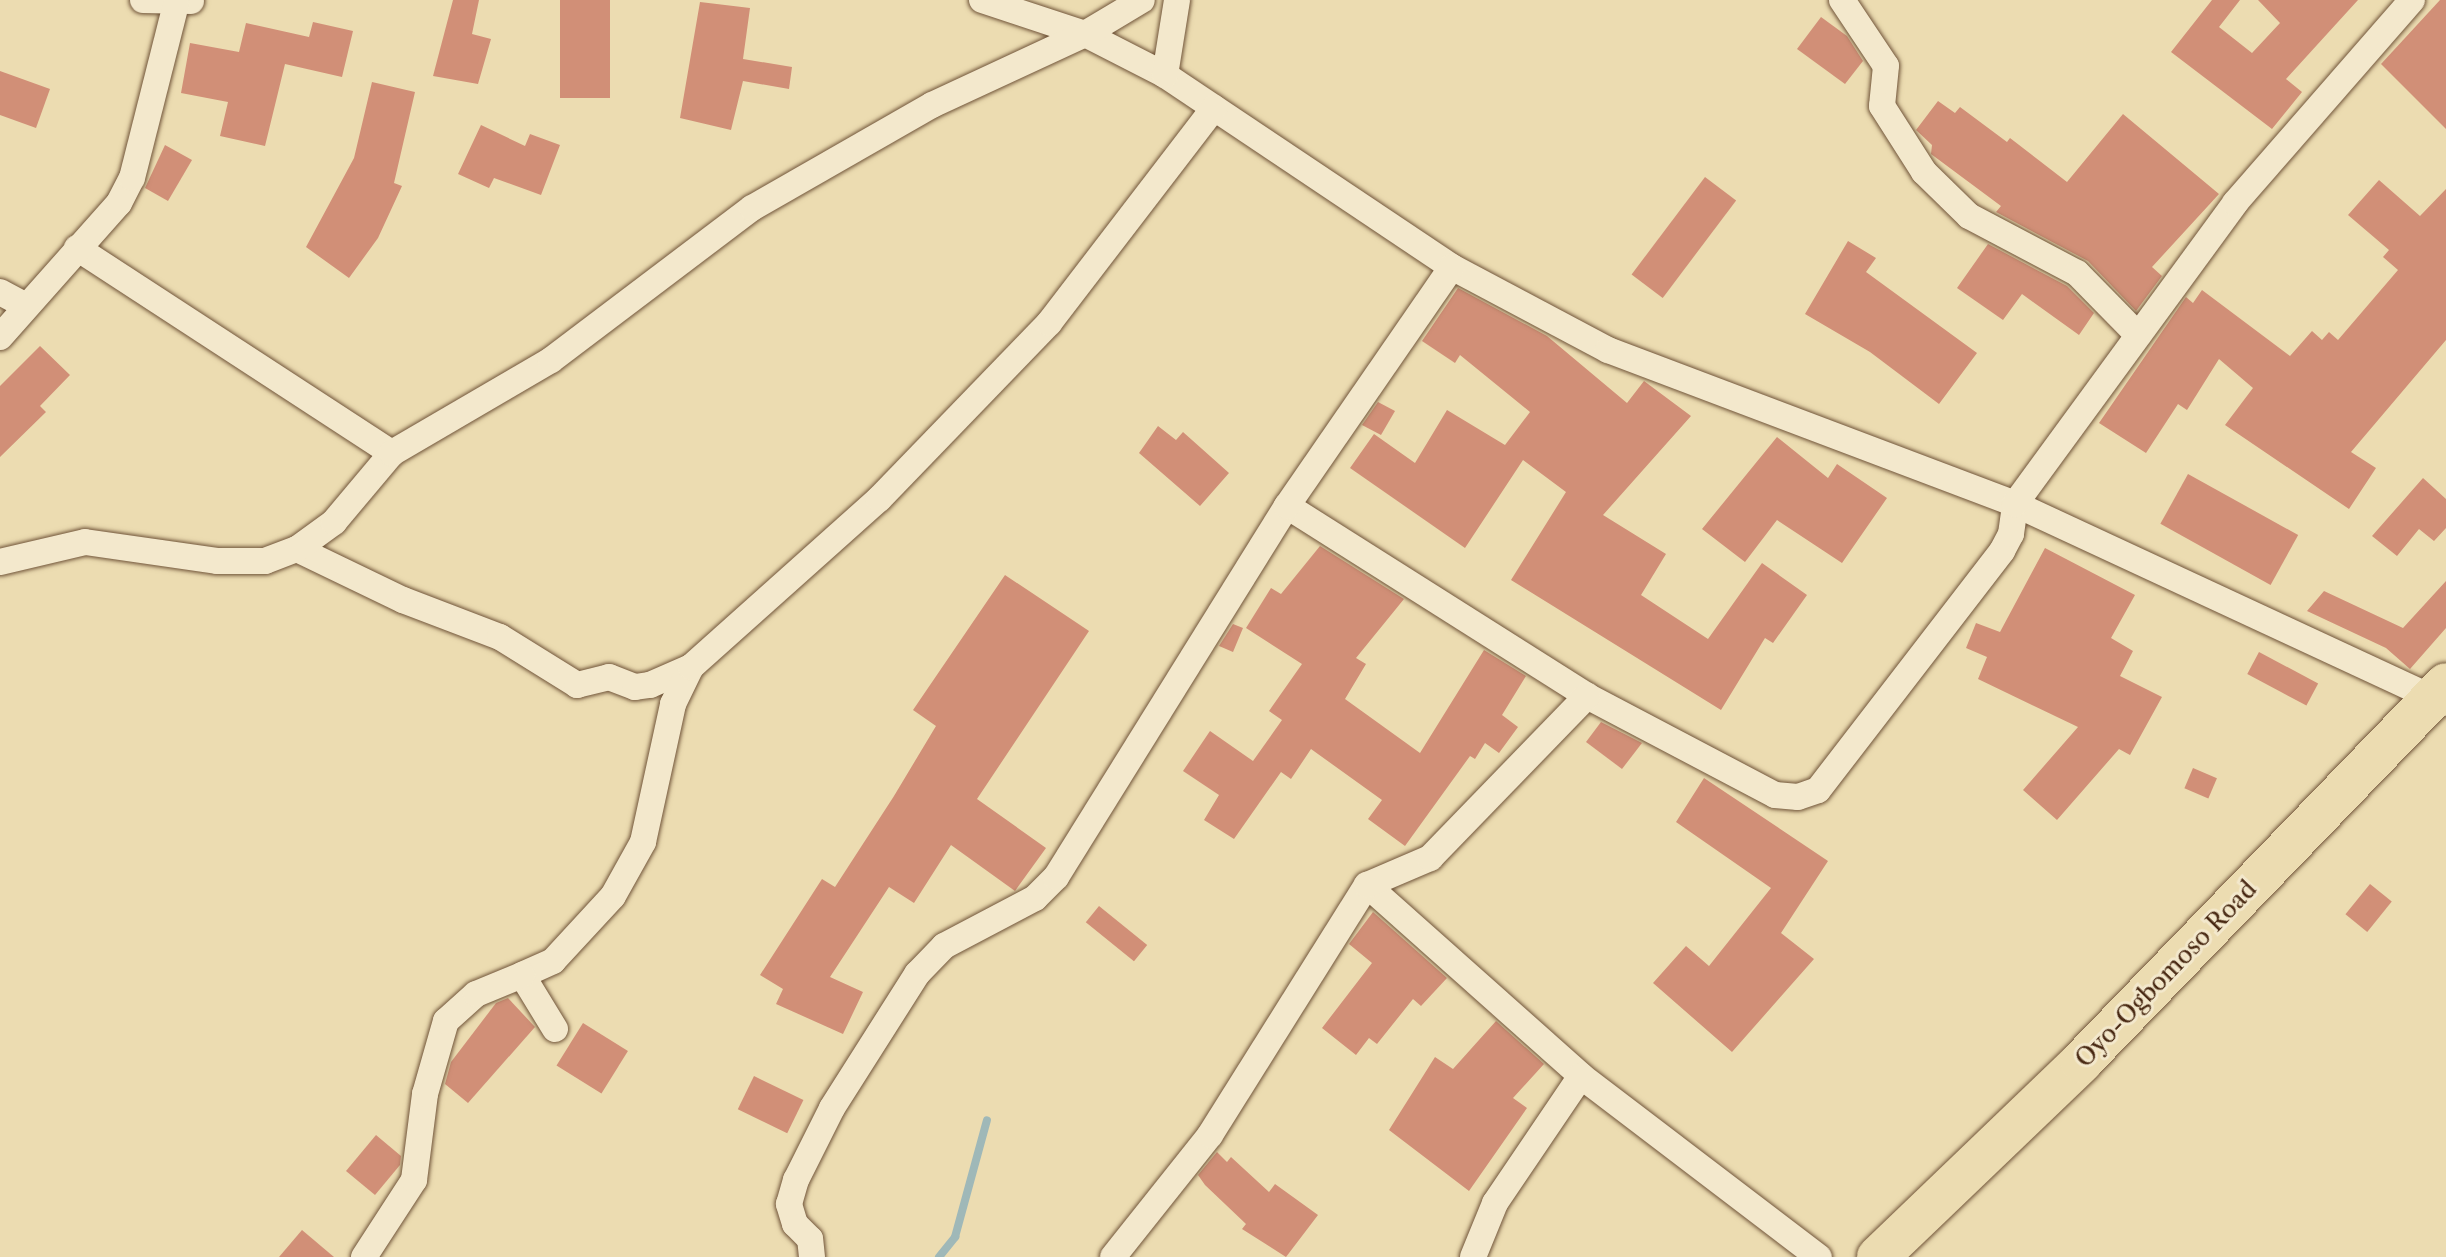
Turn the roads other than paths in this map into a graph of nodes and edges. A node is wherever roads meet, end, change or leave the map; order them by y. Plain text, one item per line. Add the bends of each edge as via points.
1 (143, 0) edge
2 (982, 0) edge
3 (1142, 0) edge
4 (1177, 0) edge
5 (1842, 0) edge
6 (2412, 0) edge
7 (185, 2) edge
8 (1085, 34) junction
9 (1165, 75) junction
10 (1214, 108) junction
11 (77, 248) junction
12 (1452, 267) junction
13 (0, 292) edge
14 (24, 305) junction
15 (2138, 335) junction
16 (0, 337) edge
17 (392, 453) junction
18 (2015, 504) junction
19 (1287, 506) junction
20 (297, 549) junction
21 (0, 562) edge
22 (691, 667) junction
23 (1587, 696) junction
24 (2441, 696) edge
25 (1367, 885) junction
26 (522, 975) junction
27 (555, 1029) dead end
28 (1581, 1076) junction
29 (364, 1257) edge
30 (812, 1257) edge
31 (1113, 1257) edge
32 (1473, 1257) edge
33 (1819, 1257) edge
34 (1878, 1257) edge

1 - 7 street
2 - 8 street
3 - 8 street
4 - 9 street
5 - 15 street via 1886,66 1882,106 1924,172 1969,216 2077,273
6 - 15 street via 2235,203
7 - 11 street via 132,178 119,203
8 - 9 street
8 - 17 street via 932,105 752,208 551,360
9 - 10 street
10 - 12 street
10 - 22 street via 1049,323 879,499
11 - 14 street
11 - 17 street
12 - 18 street via 1608,350
12 - 19 street
13 - 14 street
14 - 16 street
15 - 18 street
17 - 20 street via 334,522
18 - 23 street via 2011,534 2002,551 1818,790 1798,797 1775,795
18 - 24 street
19 - 23 street
19 - 30 street via 1056,877 1035,898 944,946 917,974 832,1108 789,1204 795,1224 810,1239
20 - 21 street via 265,561 217,561 85,542
20 - 22 street via 403,600 500,637 577,685 609,677 635,687 650,685
22 - 26 street via 673,704 643,842 613,896 553,961
23 - 25 street via 1439,850
24 - 34 highway, Oyo-Ogbomoso Road via 2081,1062
25 - 28 street
25 - 31 street via 1210,1135
26 - 27 street
26 - 29 street via 476,994 446,1021 425,1094 414,1180
28 - 32 street via 1495,1203
28 - 33 street

